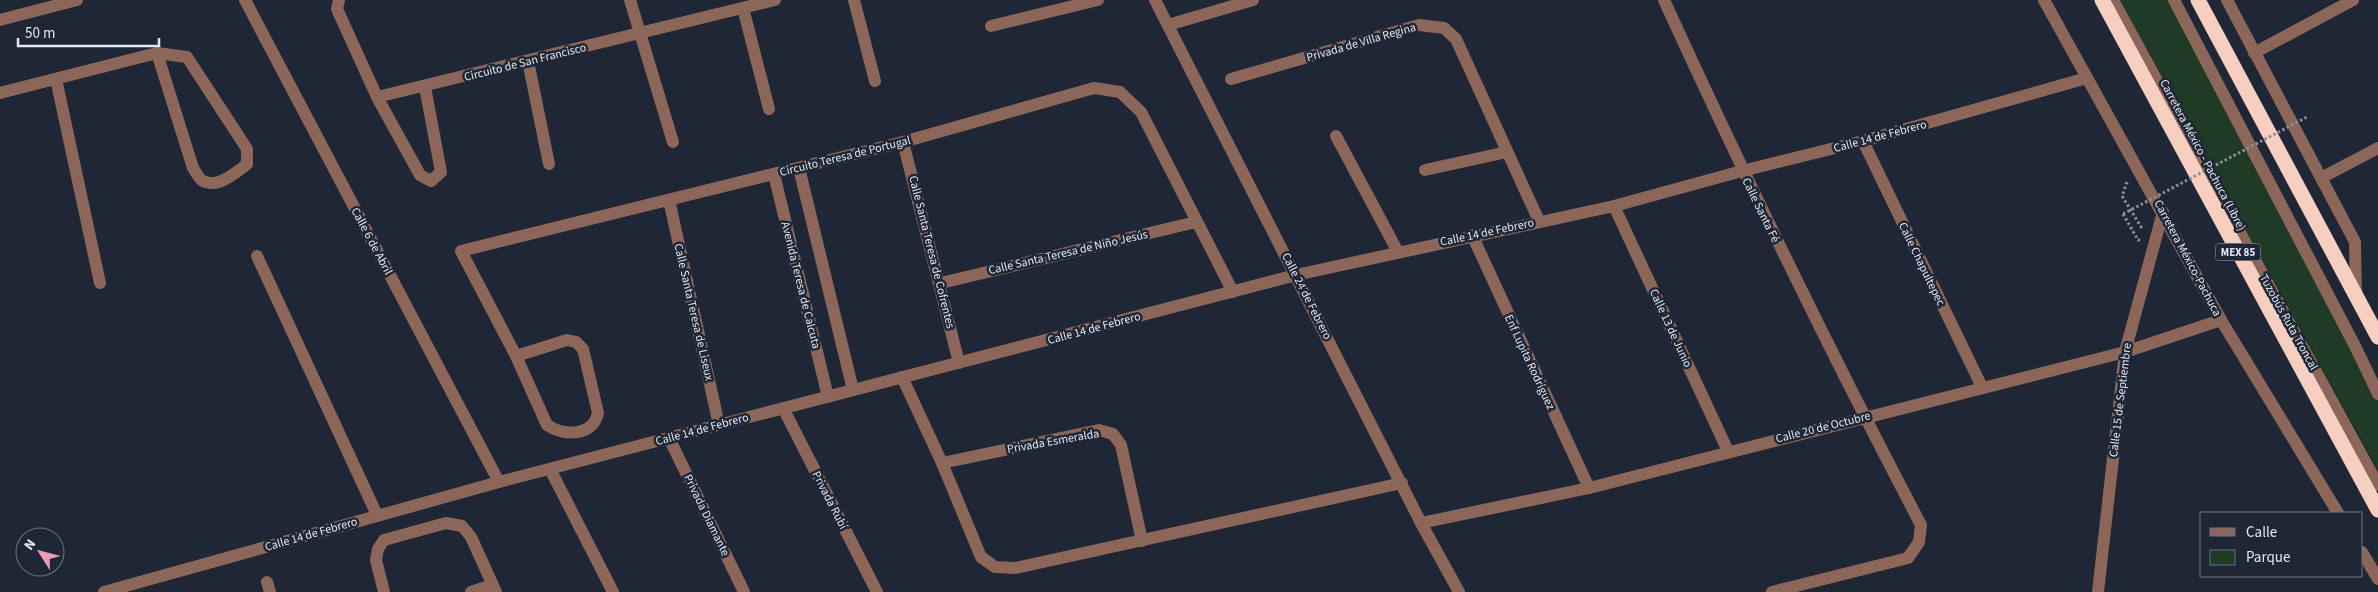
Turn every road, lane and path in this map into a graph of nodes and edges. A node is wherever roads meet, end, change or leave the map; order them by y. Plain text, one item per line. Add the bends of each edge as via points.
1 (77, 0) edge
2 (245, 0) edge
3 (339, 0) edge
4 (630, 0) edge
5 (775, 0) edge
6 (854, 0) edge
7 (1098, 0) edge
8 (1154, 0) edge
9 (1253, 0) edge
10 (1664, 0) edge
11 (2044, 0) edge
12 (2102, 0) edge
13 (2113, 0) edge
14 (2174, 0) edge
15 (2198, 0) edge
16 (2227, 0) edge
17 (2353, 0) edge
18 (743, 8) junction
19 (0, 20) edge
20 (991, 26) dead end
21 (1168, 26) junction
22 (638, 32) junction
23 (157, 53) junction
24 (2254, 53) junction
25 (528, 61) junction
26 (2087, 78) junction
27 (56, 79) junction
28 (1231, 79) dead end
29 (875, 81) dead end
30 (426, 87) junction
31 (0, 93) edge
32 (378, 97) junction
33 (769, 108) dead end
34 (2307, 117) dead end
35 (1336, 136) dead end
36 (1863, 141) junction
37 (673, 142) dead end
38 (903, 142) junction
39 (2378, 148) edge
40 (1507, 152) junction
41 (548, 164) dead end
42 (799, 168) junction
43 (1425, 170) dead end
44 (1742, 171) junction
45 (774, 174) junction
46 (2320, 178) junction
47 (2122, 196) dead end
48 (669, 200) junction
49 (1614, 206) junction
50 (2163, 212) junction
51 (1538, 221) junction
52 (1196, 222) junction
53 (1472, 235) junction
54 (1398, 252) junction
55 (257, 256) dead end
56 (1296, 275) junction
57 (100, 283) dead end
58 (941, 283) junction
59 (1232, 292) junction
60 (2356, 299) junction
61 (2221, 320) junction
62 (2376, 329) edge
63 (2356, 348) junction
64 (2125, 352) junction
65 (516, 356) junction
66 (959, 363) junction
67 (902, 377) junction
68 (1982, 387) junction
69 (2378, 389) edge
70 (852, 390) junction
71 (2378, 394) edge
72 (828, 397) junction
73 (783, 408) junction
74 (1864, 417) junction
75 (719, 425) junction
76 (670, 438) junction
77 (1728, 451) junction
78 (942, 463) junction
79 (550, 468) junction
80 (499, 482) junction
81 (1402, 483) junction
82 (2378, 485) edge
83 (1589, 488) junction
84 (2378, 510) edge
85 (2337, 512) edge
86 (377, 515) junction
87 (1421, 523) junction
88 (1142, 541) junction
89 (2363, 554) edge
90 (2378, 579) edge
91 (150, 587) edge
92 (494, 588) edge
93 (129, 589) edge
94 (104, 592) edge
95 (384, 592) edge
96 (471, 592) edge
97 (613, 592) edge
98 (744, 592) edge
99 (877, 592) edge
100 (1459, 592) edge
101 (1772, 592) edge
102 (2098, 592) edge

1 - 19 street
2 - 80 street, Calle 6 de Abril
3 - 32 street via 337,9
4 - 22 street
5 - 18 street, Circuito de San Francisco
6 - 29 street
7 - 20 street
8 - 21 street, Calle 24 de Febrero
9 - 21 street
10 - 44 street, Calle Santa Fé
11 - 26 street, Carretera México-Pachuca
12 - 84 highway, Carretera México - Pachuca (Libre) / MEX 85
13 - 82 street, Tuzobús Ruta Troncal
14 - 63 street
15 - 60 highway
16 - 24 street
17 - 24 street
18 - 22 street, Circuito de San Francisco
18 - 33 street
21 - 56 street, Calle 24 de Febrero
22 - 25 street, Circuito de San Francisco
22 - 37 street
23 - 23 street via 187,57 247,149 247,164 236,173 214,184 203,181 193,168
23 - 27 street
24 - 46 street
25 - 30 street, Circuito de San Francisco
25 - 41 street
26 - 36 street, Calle 14 de Febrero
26 - 50 street, Carretera México-Pachuca
27 - 31 street
27 - 57 street
28 - 40 street, Privada de Villa Regina via 1419,25 1444,28 1456,39
30 - 32 street, Circuito de San Francisco
30 - 32 street via 441,172 431,181 420,175
34 - 47 path, bridge via 2123,214 2138,240 2147,237
35 - 54 street
36 - 44 street, Calle 14 de Febrero
36 - 68 street, Calle Chapultepec
38 - 42 street, Circuito Teresa de Portugal
38 - 52 street, Circuito Teresa de Portugal via 1094,88 1120,92 1141,112
38 - 58 street, Calle Santa Teresa de Cofrentes
39 - 46 street
40 - 43 street
40 - 51 street, Privada de Villa Regina
42 - 45 street, Circuito Teresa de Portugal
42 - 70 street, Avenida Teresa de Calcuta
44 - 49 street, Calle 14 de Febrero
44 - 74 street, Calle Santa Fé
45 - 48 street, Circuito Teresa de Portugal
45 - 72 street, Avenida Teresa de Calcuta
46 - 60 street via 2355,242
48 - 65 street, Circuito Teresa de Portugal via 461,251
48 - 75 street, Calle Santa Teresa de Liseux
49 - 51 street, Calle 14 de Febrero
49 - 77 street, Calle 13 de Junio
50 - 61 street, Carretera México-Pachuca
50 - 64 street, Calle 15 de Septiembre
51 - 53 street, Calle 14 de Febrero
52 - 58 street, Calle Santa Teresa de Niño Jesús
52 - 59 street, Circuito Teresa de Portugal
53 - 54 street, Calle 14 de Febrero
53 - 83 street, Enf Lupita Rodríguez
54 - 56 street, Calle 14 de Febrero
55 - 86 street
56 - 59 street, Calle 14 de Febrero
56 - 81 street, Calle 24 de Febrero
58 - 66 street, Calle Santa Teresa de Cofrentes
59 - 66 street, Calle 14 de Febrero
60 - 62 highway
61 - 64 street, Calle 20 de Octubre
61 - 85 street, Carretera México-Pachuca
63 - 69 street
63 - 71 street
64 - 68 street, Calle 20 de Octubre
64 - 102 street, Calle 15 de Septiembre
65 - 65 street, Circuito Teresa de Portugal via 547,425 565,433 589,429 596,422 598,413 584,349 576,342 567,340
66 - 67 street, Calle 14 de Febrero
67 - 70 street, Calle 14 de Febrero
67 - 78 street
68 - 74 street, Calle 20 de Octubre
70 - 72 street, Calle 14 de Febrero
72 - 73 street, Calle 14 de Febrero
73 - 75 street, Calle 14 de Febrero
73 - 99 street, Privada Rubí
74 - 77 street, Calle 20 de Octubre
74 - 101 street, Calle Santa Fé via 1921,524 1919,542 1908,558
75 - 76 street, Calle 14 de Febrero
76 - 79 street, Calle 14 de Febrero
76 - 98 street, Privada Diamante
77 - 83 street, Calle 20 de Octubre
78 - 88 street via 982,557 995,567 1016,568
78 - 88 street, Privada Esmeralda via 1099,430 1112,434 1121,445
79 - 80 street, Calle 14 de Febrero
79 - 97 street
80 - 86 street, Calle 14 de Febrero
81 - 87 street, Calle 24 de Febrero
81 - 88 street
83 - 87 street, Calle 20 de Octubre
86 - 91 street, Calle 14 de Febrero
87 - 100 street, Calle 24 de Febrero
89 - 90 street
91 - 93 street, Calle 14 de Febrero
92 - 95 street via 471,536 462,526 446,524 384,540 378,548 376,560
92 - 96 street
93 - 94 street, Calle 14 de Febrero

